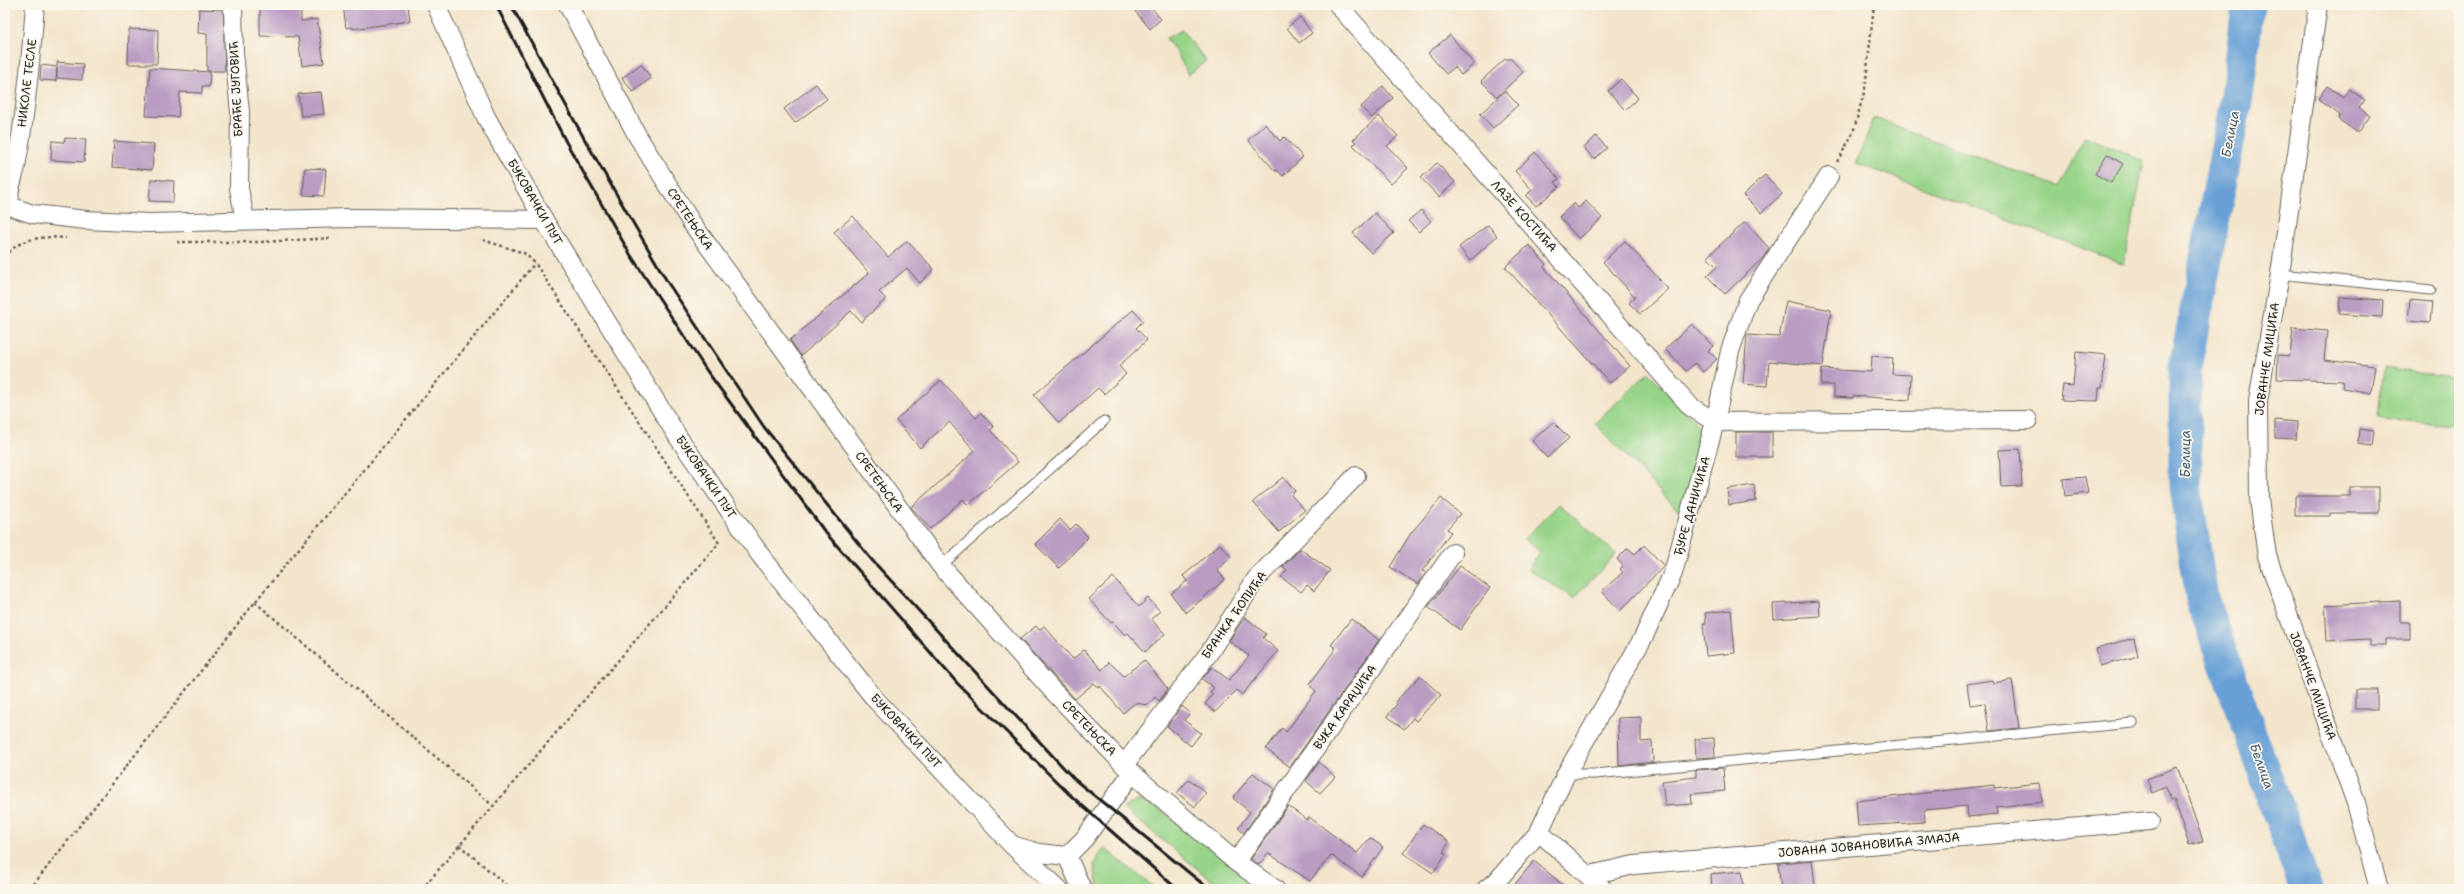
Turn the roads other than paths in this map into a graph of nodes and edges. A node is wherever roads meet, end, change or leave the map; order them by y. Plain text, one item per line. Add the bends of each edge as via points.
1 (35, 5) edge
2 (232, 5) edge
3 (436, 5) edge
4 (568, 5) edge
5 (1338, 5) edge
6 (2318, 5) edge
7 (1829, 176) road end
8 (245, 220) junction
9 (544, 220) junction
10 (2280, 274) junction
11 (2431, 290) dead end
12 (2028, 420) dead end
13 (1104, 421) dead end
14 (1715, 422) junction
15 (1356, 476) dead end
16 (1453, 553) dead end
17 (941, 566) junction
18 (2133, 723) dead end
19 (1128, 769) junction
20 (1566, 774) junction
21 (2150, 821) dead end
22 (1539, 832) junction
23 (1012, 845) junction
24 (1067, 856) junction
25 (1236, 862) junction
26 (1590, 875) junction
27 (1059, 889) edge
28 (1082, 889) edge
29 (1275, 889) edge
30 (1486, 889) edge
31 (1602, 889) edge
32 (2379, 889) edge

1 - 8 street, НИКОЛЕ ТЕСЛЕ via 16,165 10,193 12,207 33,214 86,220
2 - 8 street, БРАЋЕ ЈУГОВИЋ via 240,112 239,188
3 - 9 street, БУКОВАЧКИ ПУТ via 486,117
4 - 17 street, СРЕТЕЊСКА via 638,137 690,222
5 - 14 street, ЛАЗЕ КОСТИЋА via 1691,407
6 - 10 street, ЈОВАНЧЕ МИЦИЋА
7 - 14 street, ЂУРЕ ДАНИЧИЋА via 1748,300 1730,351
8 - 9 street
9 - 23 street, БУКОВАЧКИ ПУТ via 678,437 761,556 875,699
10 - 11 lane
10 - 32 street, ЈОВАНЧЕ МИЦИЋА via 2258,401 2259,499 2267,556 2356,803
12 - 14 street
13 - 17 lane
14 - 20 street, ЂУРЕ ДАНИЧИЋА via 1673,573 1643,638
15 - 19 street, БРАНКА ЋОПИЋА via 1256,579 1209,653
16 - 25 street, ВУКА КАРАЏИЋА
17 - 19 street, СРЕТЕЊСКА via 1052,690
18 - 20 lane via 1594,774
19 - 24 street, БРАНКА ЋОПИЋА via 1084,839
19 - 25 street, СРЕТЕЊСКА
20 - 22 street, ЂУРЕ ДАНИЧИЋА
21 - 26 street, ЈОВАНА ЈОВАНОВИЋА ЗМАЈА via 1634,865
22 - 26 street
22 - 30 street via 1496,882
23 - 24 street via 1040,853
23 - 27 street, БУКОВАЧКИ ПУТ
24 - 28 street
25 - 29 street, СРЕТЕЊСКА
26 - 31 street

